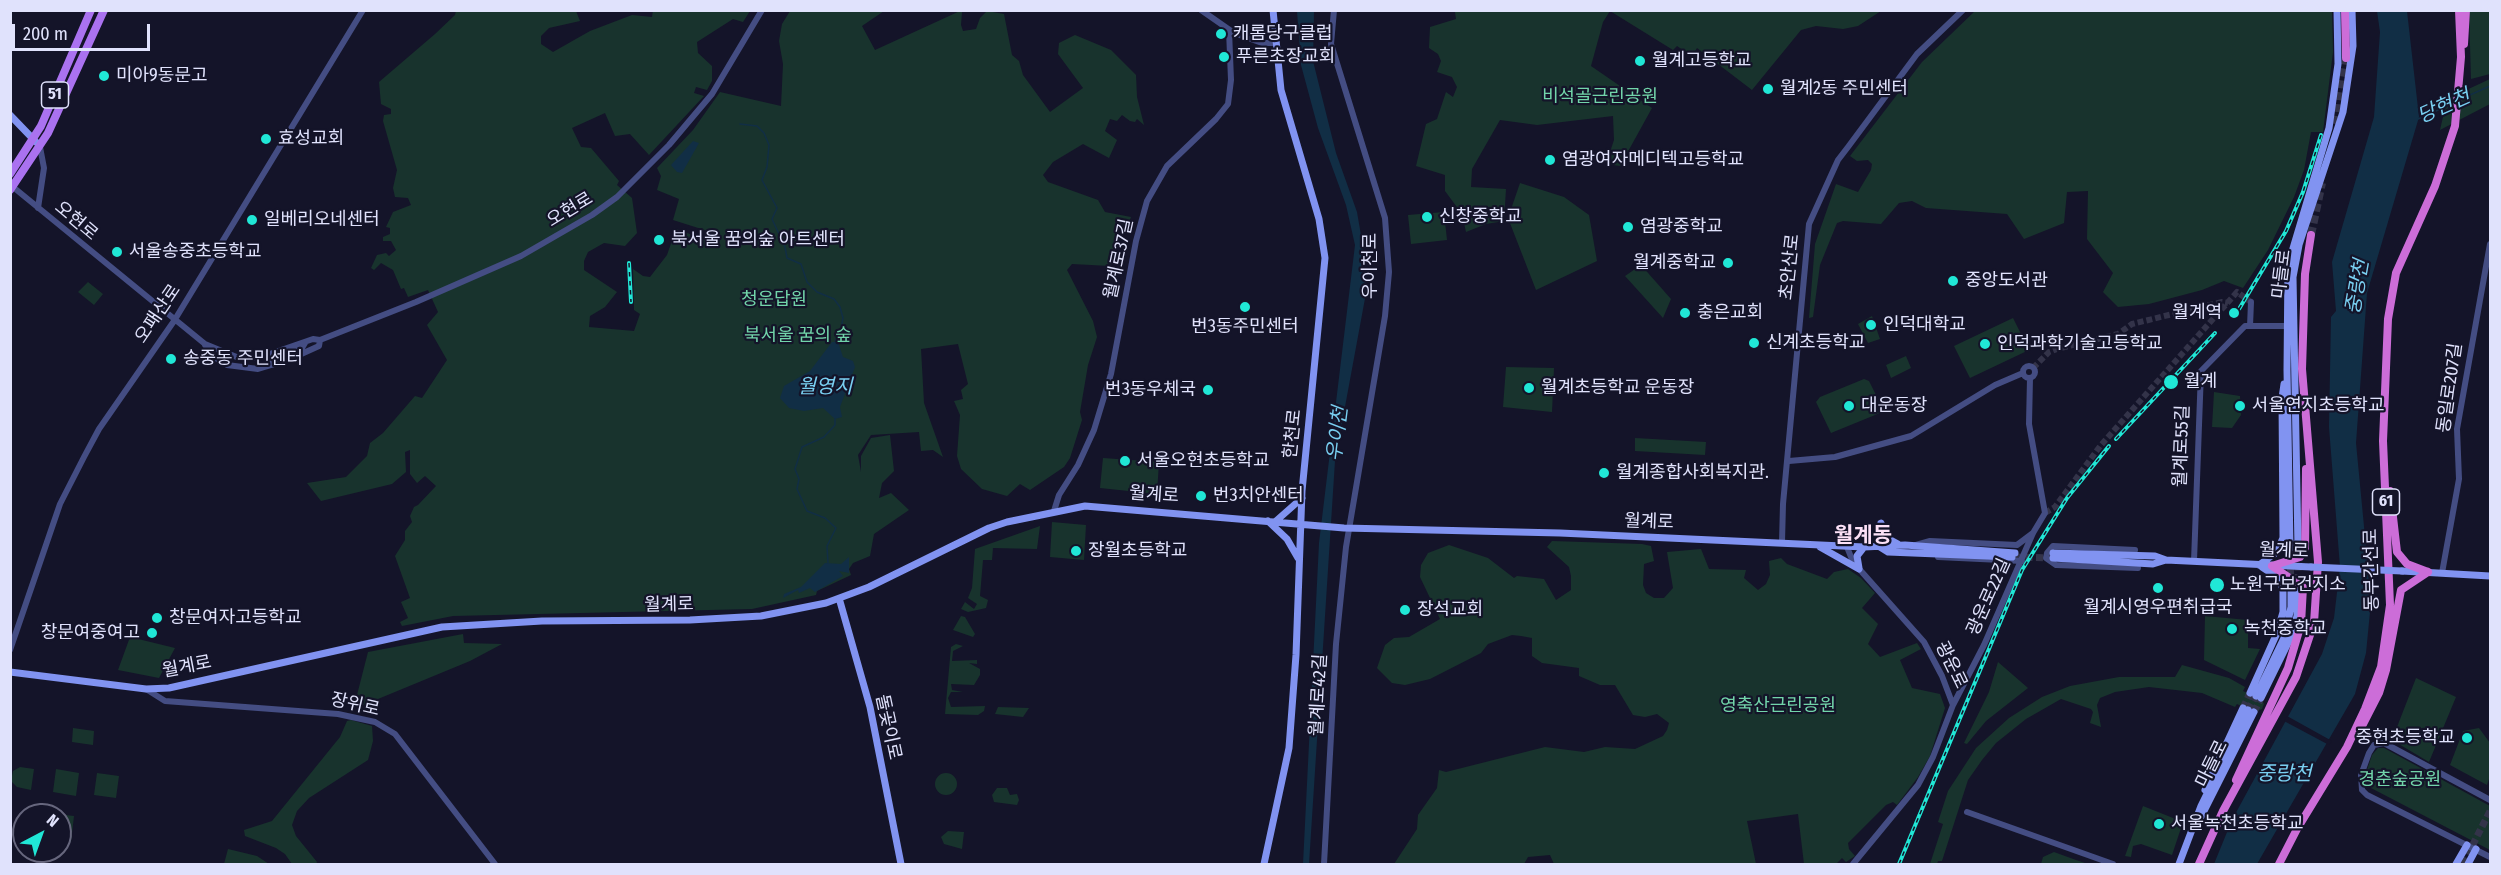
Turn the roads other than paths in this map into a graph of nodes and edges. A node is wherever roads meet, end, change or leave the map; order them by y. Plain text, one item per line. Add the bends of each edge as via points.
1 (91, 10) edge
2 (104, 10) edge
3 (363, 10) edge
4 (762, 10) edge
5 (1201, 10) edge
6 (1273, 10) edge
7 (1334, 10) edge
8 (1963, 10) edge
9 (2337, 10) edge
10 (2345, 10) edge
11 (2352, 10) edge
12 (2459, 10) edge
13 (2466, 10) edge
14 (1229, 30) junction
15 (1275, 42) junction
16 (2461, 57) junction
17 (2346, 58) tunnel mouth
18 (10, 116) edge
19 (34, 139) junction
20 (40, 147) junction
21 (11, 174) edge
22 (12, 189) edge
23 (38, 208) junction
24 (2311, 235) tunnel mouth
25 (2490, 245) edge
26 (2251, 302) dead end
27 (174, 320) junction
28 (2250, 326) junction
29 (2290, 326) junction
30 (320, 340) junction
31 (305, 342) junction
32 (205, 344) junction
33 (258, 369) junction
34 (2287, 370) junction
35 (2023, 373) junction
36 (2030, 378) junction
37 (2307, 435) junction
38 (2383, 441) junction
39 (1789, 461) junction
40 (2312, 490) junction
41 (1302, 498) junction
42 (1054, 511) junction
43 (1268, 521) junction
44 (1276, 521) junction
45 (1300, 524) junction
46 (1347, 528) junction
47 (2033, 533) junction
48 (1782, 542) junction
49 (1815, 544) junction
50 (1847, 547) junction
51 (1868, 548) junction
52 (1909, 548) junction
53 (2135, 550) joint
54 (2017, 555) junction
55 (2155, 556) junction
56 (1299, 558) junction
57 (2166, 560) junction
58 (2194, 561) junction
59 (2152, 564) junction
60 (2259, 565) junction
61 (2272, 566) junction
62 (2138, 568) joint
63 (1859, 569) junction
64 (2428, 572) junction
65 (2442, 573) junction
66 (2490, 576) edge
67 (2295, 590) tunnel mouth
68 (839, 598) junction
69 (10, 650) edge
70 (10, 672) edge
71 (146, 689) junction
72 (1953, 705) junction
73 (2268, 710) junction
74 (2347, 747) junction
75 (2490, 800) edge
76 (1967, 812) dead end
77 (2223, 812) junction
78 (2195, 828) junction
79 (2467, 845) junction
80 (2476, 849) junction
81 (2490, 857) edge
82 (495, 864) edge
83 (902, 864) edge
84 (1264, 864) edge
85 (1324, 864) edge
86 (1853, 864) edge
87 (2113, 864) edge
88 (2179, 864) edge
89 (2199, 864) edge
90 (2279, 864) edge
91 (2456, 864) edge
92 (2468, 864) edge

1 - 19 main road, 51
2 - 20 main road, 51
3 - 27 street, 오패산로
4 - 30 street, 오현로 via 712,94 669,145 608,204 521,256
5 - 14 street
6 - 15 main road, 한천로
7 - 46 street, 우이천로 via 1331,44 1377,185 1388,253 1385,316
8 - 39 street, 초안산로 via 1917,54 1838,160 1809,224
9 - 29 main road, 마들로 via 2338,64 2333,108 2324,151 2290,254
10 - 17 highway
11 - 29 main road, 마들로 via 2350,78 2337,133 2297,255
12 - 16 highway, 동부간선로 / 61
13 - 16 highway
14 - 15 street via 1262,43
14 - 42 street, 월계로37길 via 1228,104 1167,166 1147,201 1112,374 1094,430
15 - 41 main road, 한천로 via 1281,90 1325,250
16 - 38 highway, 동부간선로 / 61 via 2455,126 2435,186 2396,273 2386,339
18 - 19 main road
19 - 20 main road
19 - 21 main road, 51
20 - 22 main road, 51
20 - 23 street via 44,168
22 - 23 street, 오현로
23 - 27 street, 오현로
24 - 37 highway via 2302,369
25 - 65 street, 동일로207길 via 2457,429 2459,478
26 - 28 street
27 - 32 street, 오현로
27 - 69 street, 오패산로 via 99,429 60,504
28 - 29 street
28 - 58 street, 월계로55길 via 2238,332 2201,371
29 - 34 main road, 마들로
29 - 34 main road, 마들로 via 2294,548
30 - 31 street, 오현로
30 - 33 street, 오현로 via 319,346
31 - 32 street, 오현로 via 250,359 230,356
31 - 33 street via 302,348
32 - 33 street, 오현로 via 214,357 227,365
34 - 60 main road via 2282,398 2283,538 2277,552
35 - 36 street
35 - 36 street via 2026,367 2032,368 2034,375
35 - 39 street via 1904,438 1835,457
36 - 47 street via 2029,424 2045,513
37 - 40 highway
37 - 61 highway via 2305,548 2300,557
38 - 64 highway via 2397,552 2407,564
38 - 74 highway, 동부간선로 / 61 via 2389,615 2380,667
39 - 48 street, 초안산로
40 - 73 highway via 2315,576 2308,629 2297,662
40 - 77 highway via 2319,577 2310,640 2291,688
41 - 44 main road
41 - 45 main road, 한천로
42 - 43 main road, 월계로 via 1099,506
42 - 68 main road, 월계로 via 989,528
43 - 44 main road, 월계로
43 - 56 main road via 1287,539
44 - 45 main road, 월계로
45 - 46 main road, 월계로
45 - 56 main road, 한천로
46 - 48 main road, 월계로
46 - 85 street, 월계로42길 via 1336,644
47 - 54 street
47 - 54 street, 광운로22길
48 - 49 main road, 월계로
49 - 50 main road, 월계로
49 - 63 main road
50 - 51 main road, 월계로
50 - 63 street, 광운로
51 - 52 main road, 월계로
51 - 52 main road via 1879,539 1881,523 1885,537
51 - 63 main road via 1856,558
52 - 54 main road, 월계로
53 - 55 main road
53 - 62 street via 2054,546 2046,558 2056,565
54 - 72 street, 광운로22길 via 1984,645
55 - 57 main road, 월계로
55 - 59 main road, 월계로 via 2053,556
56 - 84 main road, 한천로 via 1289,748
57 - 58 main road, 월계로
57 - 59 main road, 월계로
58 - 60 main road, 월계로
59 - 62 main road
60 - 61 main road, 월계로
60 - 67 main road via 2277,576 2283,589 2283,612 2256,696 2292,634 2297,616
61 - 64 main road, 월계로, bridge
61 - 73 highway via 2302,585 2304,595 2296,647
63 - 72 street, 광운로 via 1924,642
64 - 65 main road, 월계로
64 - 74 highway via 2401,591 2396,631 2379,693
65 - 66 main road, 월계로
68 - 71 main road, 월계로 via 761,616 442,627 192,684
68 - 83 main road, 돌곶이로 via 870,707
70 - 71 main road, 월계로
71 - 82 street, 장위로 via 165,702 338,714 375,722 395,734
72 - 86 street, 광운로 via 1934,757 1918,785
73 - 77 highway
74 - 90 highway, 동부간선로 / 61
75 - 79 street via 2384,743 2374,745 2369,753 2361,775 2362,790 2367,795
76 - 87 street
77 - 89 highway
78 - 78 main road, 마들로 via 2249,710 2201,806
78 - 88 main road, 마들로
79 - 80 street
79 - 91 main road
80 - 81 street
80 - 92 main road

